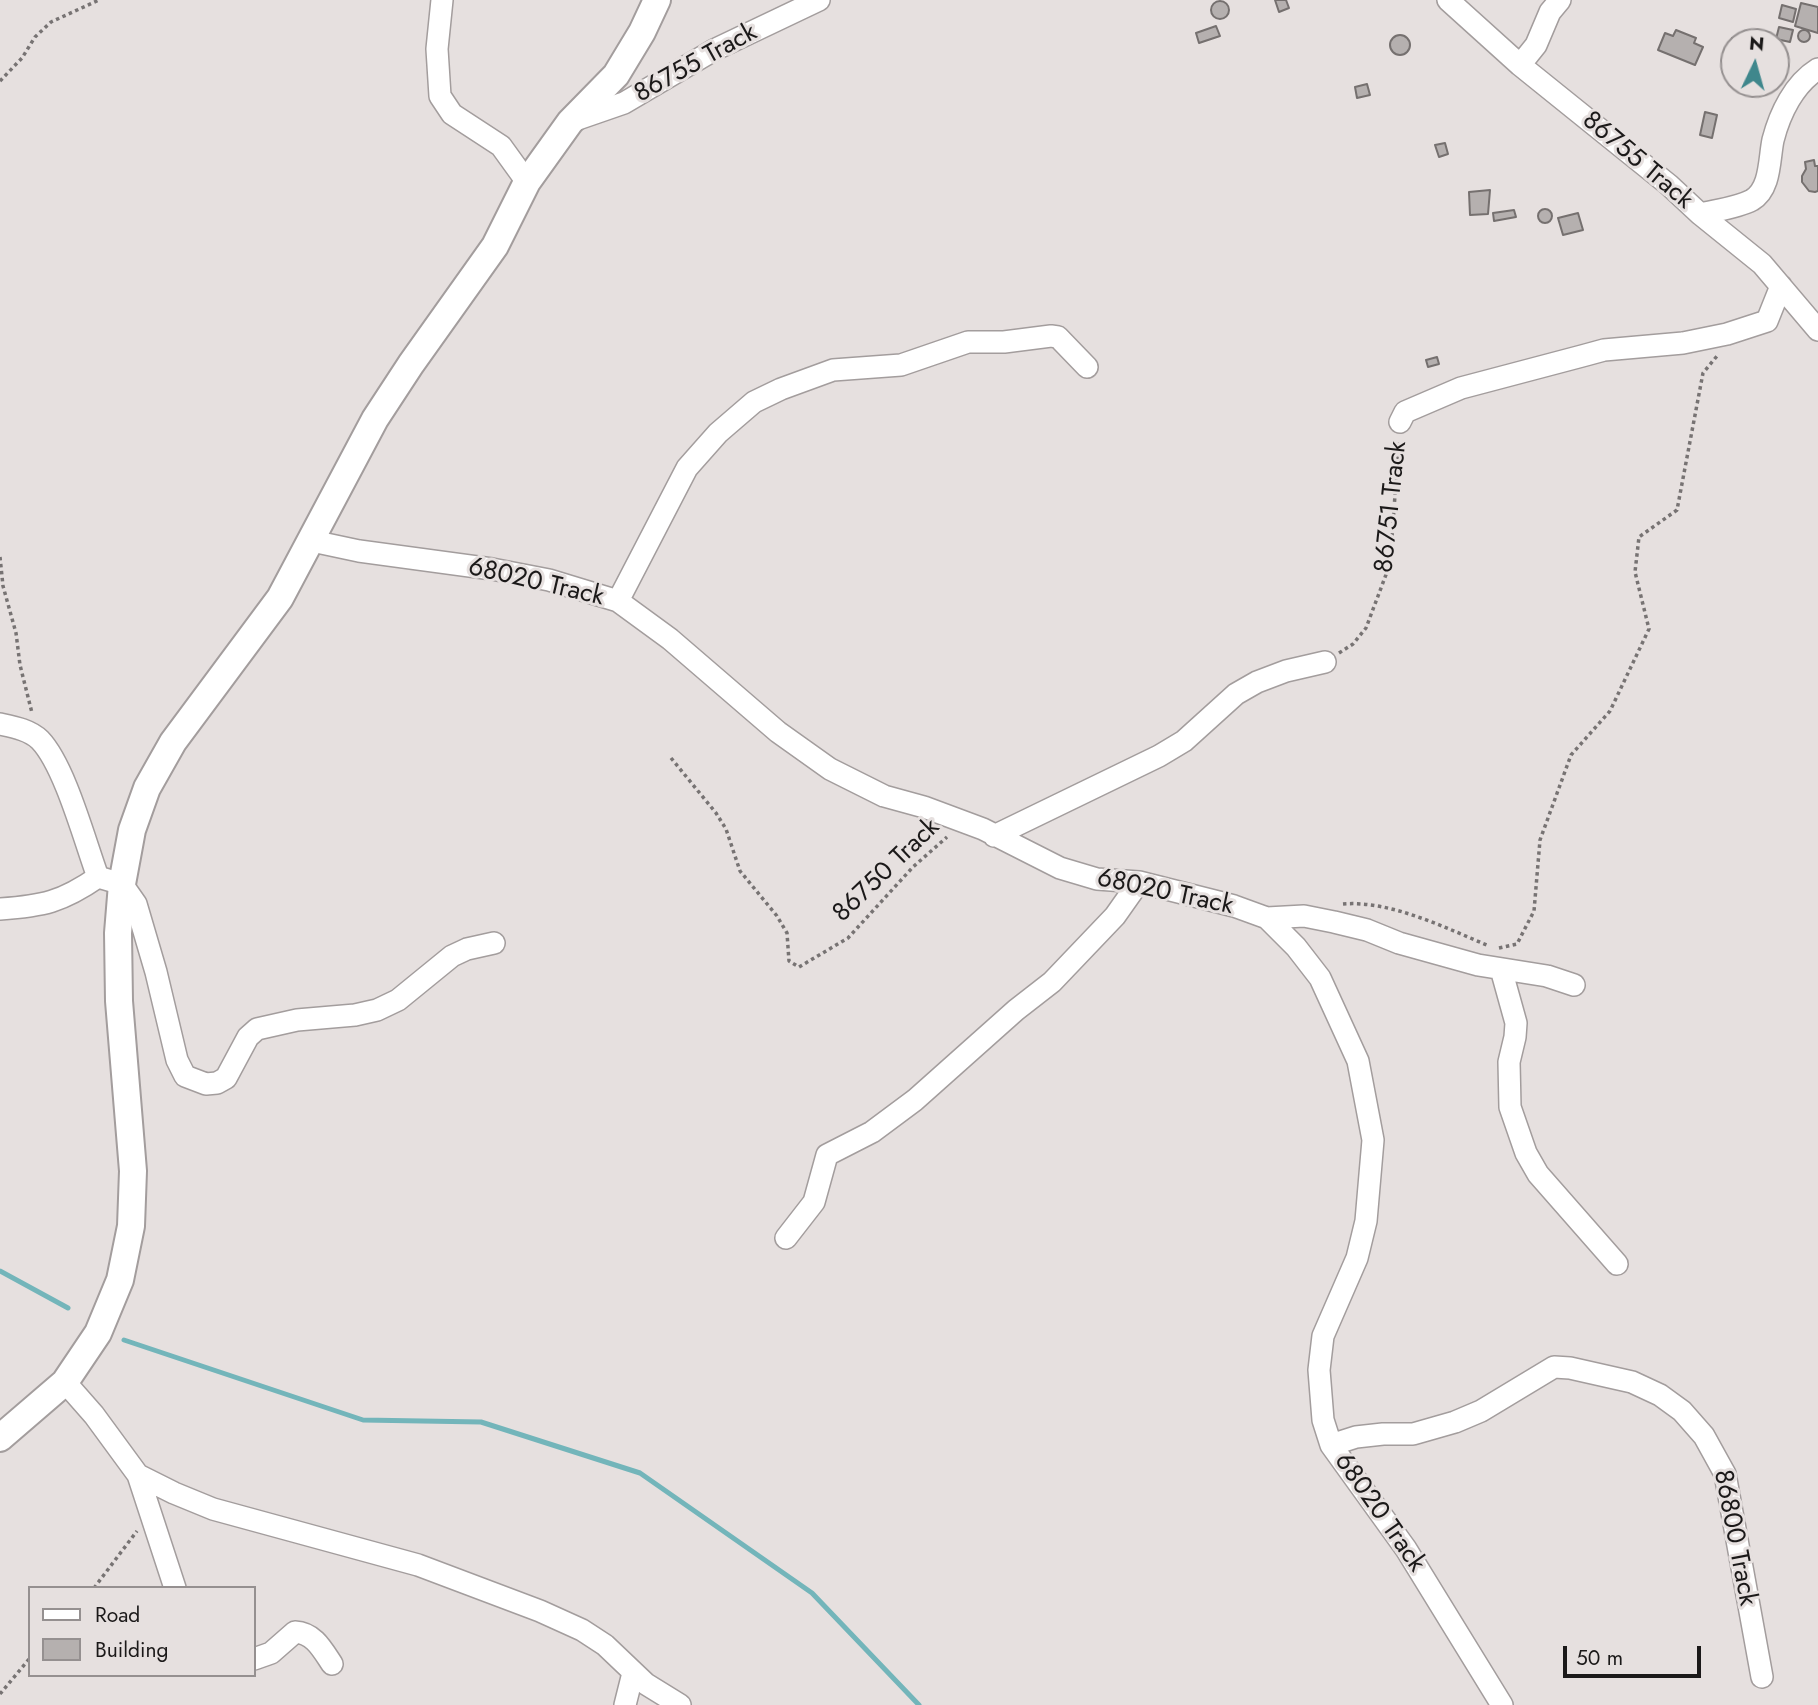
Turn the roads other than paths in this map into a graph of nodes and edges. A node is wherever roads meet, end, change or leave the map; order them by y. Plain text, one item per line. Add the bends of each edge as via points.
1 (442, 0) edge
2 (657, 0) edge
3 (819, 0) edge
4 (1448, 0) edge
5 (1559, 0) edge
6 (1520, 65) junction
7 (1818, 69) edge
8 (570, 122) junction
9 (527, 181) junction
10 (1700, 214) junction
11 (1781, 286) junction
12 (1818, 330) edge
13 (1087, 367) dead end
14 (1400, 422) road end
15 (312, 541) junction
16 (618, 601) junction
17 (1325, 662) road end
18 (0, 724) edge
19 (994, 836) junction
20 (110, 881) junction
21 (1139, 882) junction
22 (0, 909) edge
23 (1267, 918) junction
24 (494, 943) dead end
25 (1500, 969) junction
26 (1574, 985) dead end
27 (786, 1238) dead end
28 (1617, 1264) dead end
29 (65, 1382) junction
30 (0, 1438) edge
31 (1331, 1445) junction
32 (138, 1475) junction
33 (174, 1586) edge
34 (256, 1658) edge
35 (332, 1664) dead end
36 (633, 1673) junction
37 (1762, 1677) dead end
38 (625, 1705) edge
39 (680, 1705) edge
40 (1503, 1705) edge

1 - 9 street via 437,49 440,96 452,114 500,146
2 - 8 street via 616,75
3 - 8 street, 86755 Track via 714,50 624,103
4 - 6 street, 86755 Track
5 - 6 street
6 - 10 street, 86755 Track
7 - 10 street via 1806,76 1784,111 1764,187 1754,199
8 - 9 street
9 - 15 street via 495,246 375,419
10 - 11 street, 86755 Track via 1762,264
11 - 12 street, 86755 Track
11 - 14 street, 86751 Track via 1767,321 1683,343 1604,350 1461,388 1405,412
13 - 16 street via 1058,337 968,342 901,365 833,370 754,402 687,468
15 - 16 street, 68020 Track via 549,580
15 - 20 street via 280,598 173,742 147,788
16 - 19 street, 68020 Track via 670,639 778,732 831,769 884,796
17 - 19 street via 1257,682 1167,751
18 - 20 street via 39,738 61,774
19 - 21 street, 68020 Track via 1097,880
20 - 22 street via 54,902
20 - 24 street via 136,904 177,1060 185,1076 206,1084 226,1078 257,1029 377,1010 398,1000 452,956
20 - 29 street via 118,933 133,1171 131,1226 120,1280 98,1332
21 - 23 street, 68020 Track
21 - 27 street via 1115,916 1052,982 915,1100 872,1132 827,1155 814,1202
23 - 25 street via 1304,916 1334,922
23 - 31 street, 68020 Track via 1320,978 1358,1061 1373,1140 1366,1221 1357,1258 1323,1336 1319,1370 1323,1420
25 - 26 street
25 - 28 street via 1516,1023 1509,1062 1510,1107 1526,1153 1538,1174
29 - 30 street
29 - 32 street
31 - 37 street, 86800 Track via 1455,1422 1554,1367 1632,1382 1660,1395 1704,1436 1725,1474
31 - 40 street, 68020 Track via 1406,1549
32 - 33 street
32 - 36 street via 213,1509 405,1561 540,1611 605,1645
34 - 35 street via 302,1633 316,1642
36 - 38 street
36 - 39 street

